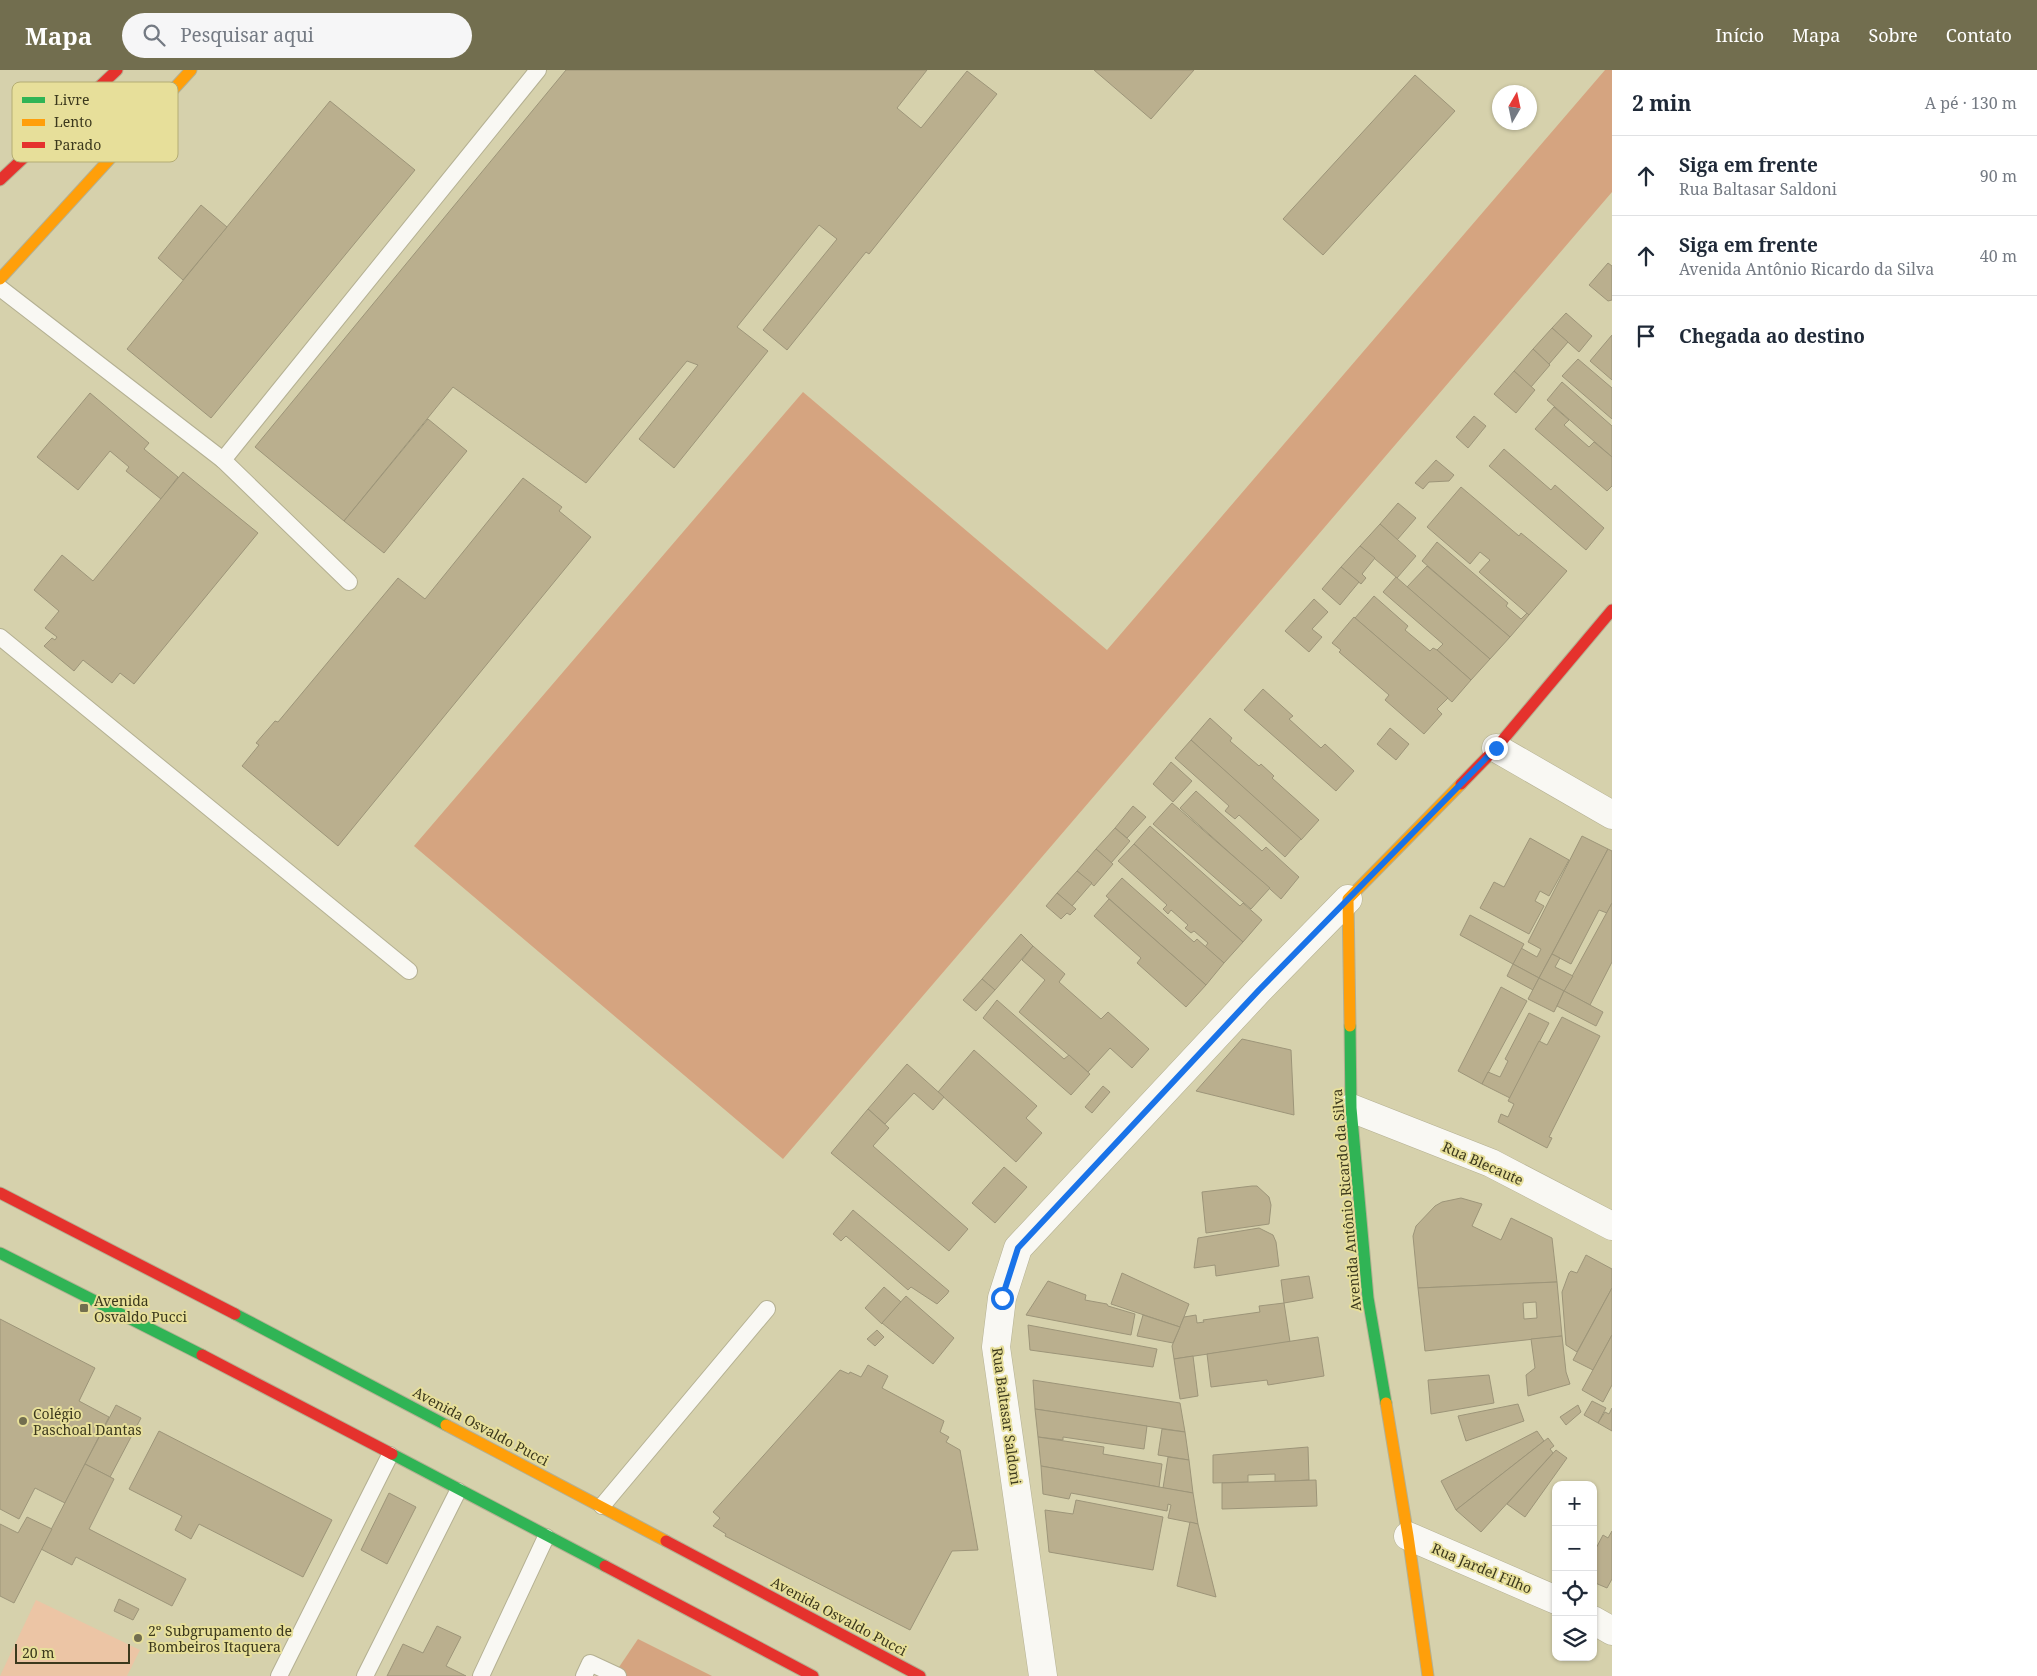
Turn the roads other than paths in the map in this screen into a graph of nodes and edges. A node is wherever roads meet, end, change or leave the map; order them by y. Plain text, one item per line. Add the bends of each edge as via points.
1 (117, 70) edge
2 (191, 70) edge
3 (538, 70) edge
4 (104, 82) edge
5 (178, 84) edge
6 (19, 162) edge
7 (107, 162) edge
8 (0, 180) edge
9 (0, 279) edge
10 (0, 288) edge
11 (223, 460) junction
12 (349, 582) dead end
13 (1612, 610) edge
14 (0, 637) edge
15 (1496, 748) junction
16 (1612, 815) edge
17 (1348, 899) junction
18 (409, 971) dead end
19 (1351, 1108) junction
20 (0, 1193) edge
21 (1612, 1226) edge
22 (0, 1253) edge
23 (767, 1309) dead end
24 (390, 1455) junction
25 (458, 1490) junction
26 (602, 1506) junction
27 (1408, 1536) junction
28 (546, 1537) junction
29 (1552, 1598) edge
30 (1597, 1622) edge
31 (1612, 1631) edge
32 (279, 1676) edge
33 (365, 1676) edge
34 (481, 1676) edge
35 (584, 1676) edge
36 (618, 1676) edge
37 (813, 1676) edge
38 (920, 1676) edge
39 (1043, 1676) edge
40 (1428, 1676) edge

1 - 4 main road
2 - 5 main road
3 - 11 lane
6 - 8 main road
7 - 9 main road
10 - 11 lane
11 - 12 lane
13 - 15 main road
14 - 18 lane
15 - 16 street
15 - 17 main road
17 - 19 main road, Avenida Antônio Ricardo da Silva
17 - 39 street, Rua Baltasar Saldoni via 1018,1248 1002,1298 996,1347
19 - 21 street, Rua Blecaute via 1491,1163
19 - 27 main road, Avenida Antônio Ricardo da Silva via 1368,1298
20 - 26 main road, Avenida Osvaldo Pucci
22 - 24 main road via 247,1378
23 - 26 lane
24 - 25 main road
24 - 32 lane
25 - 28 main road
25 - 33 lane
26 - 38 main road, Avenida Osvaldo Pucci
27 - 29 street, Rua Jardel Filho
27 - 40 main road, Avenida Antônio Ricardo da Silva
28 - 34 lane
28 - 37 main road
30 - 31 street
35 - 36 lane via 590,1663

